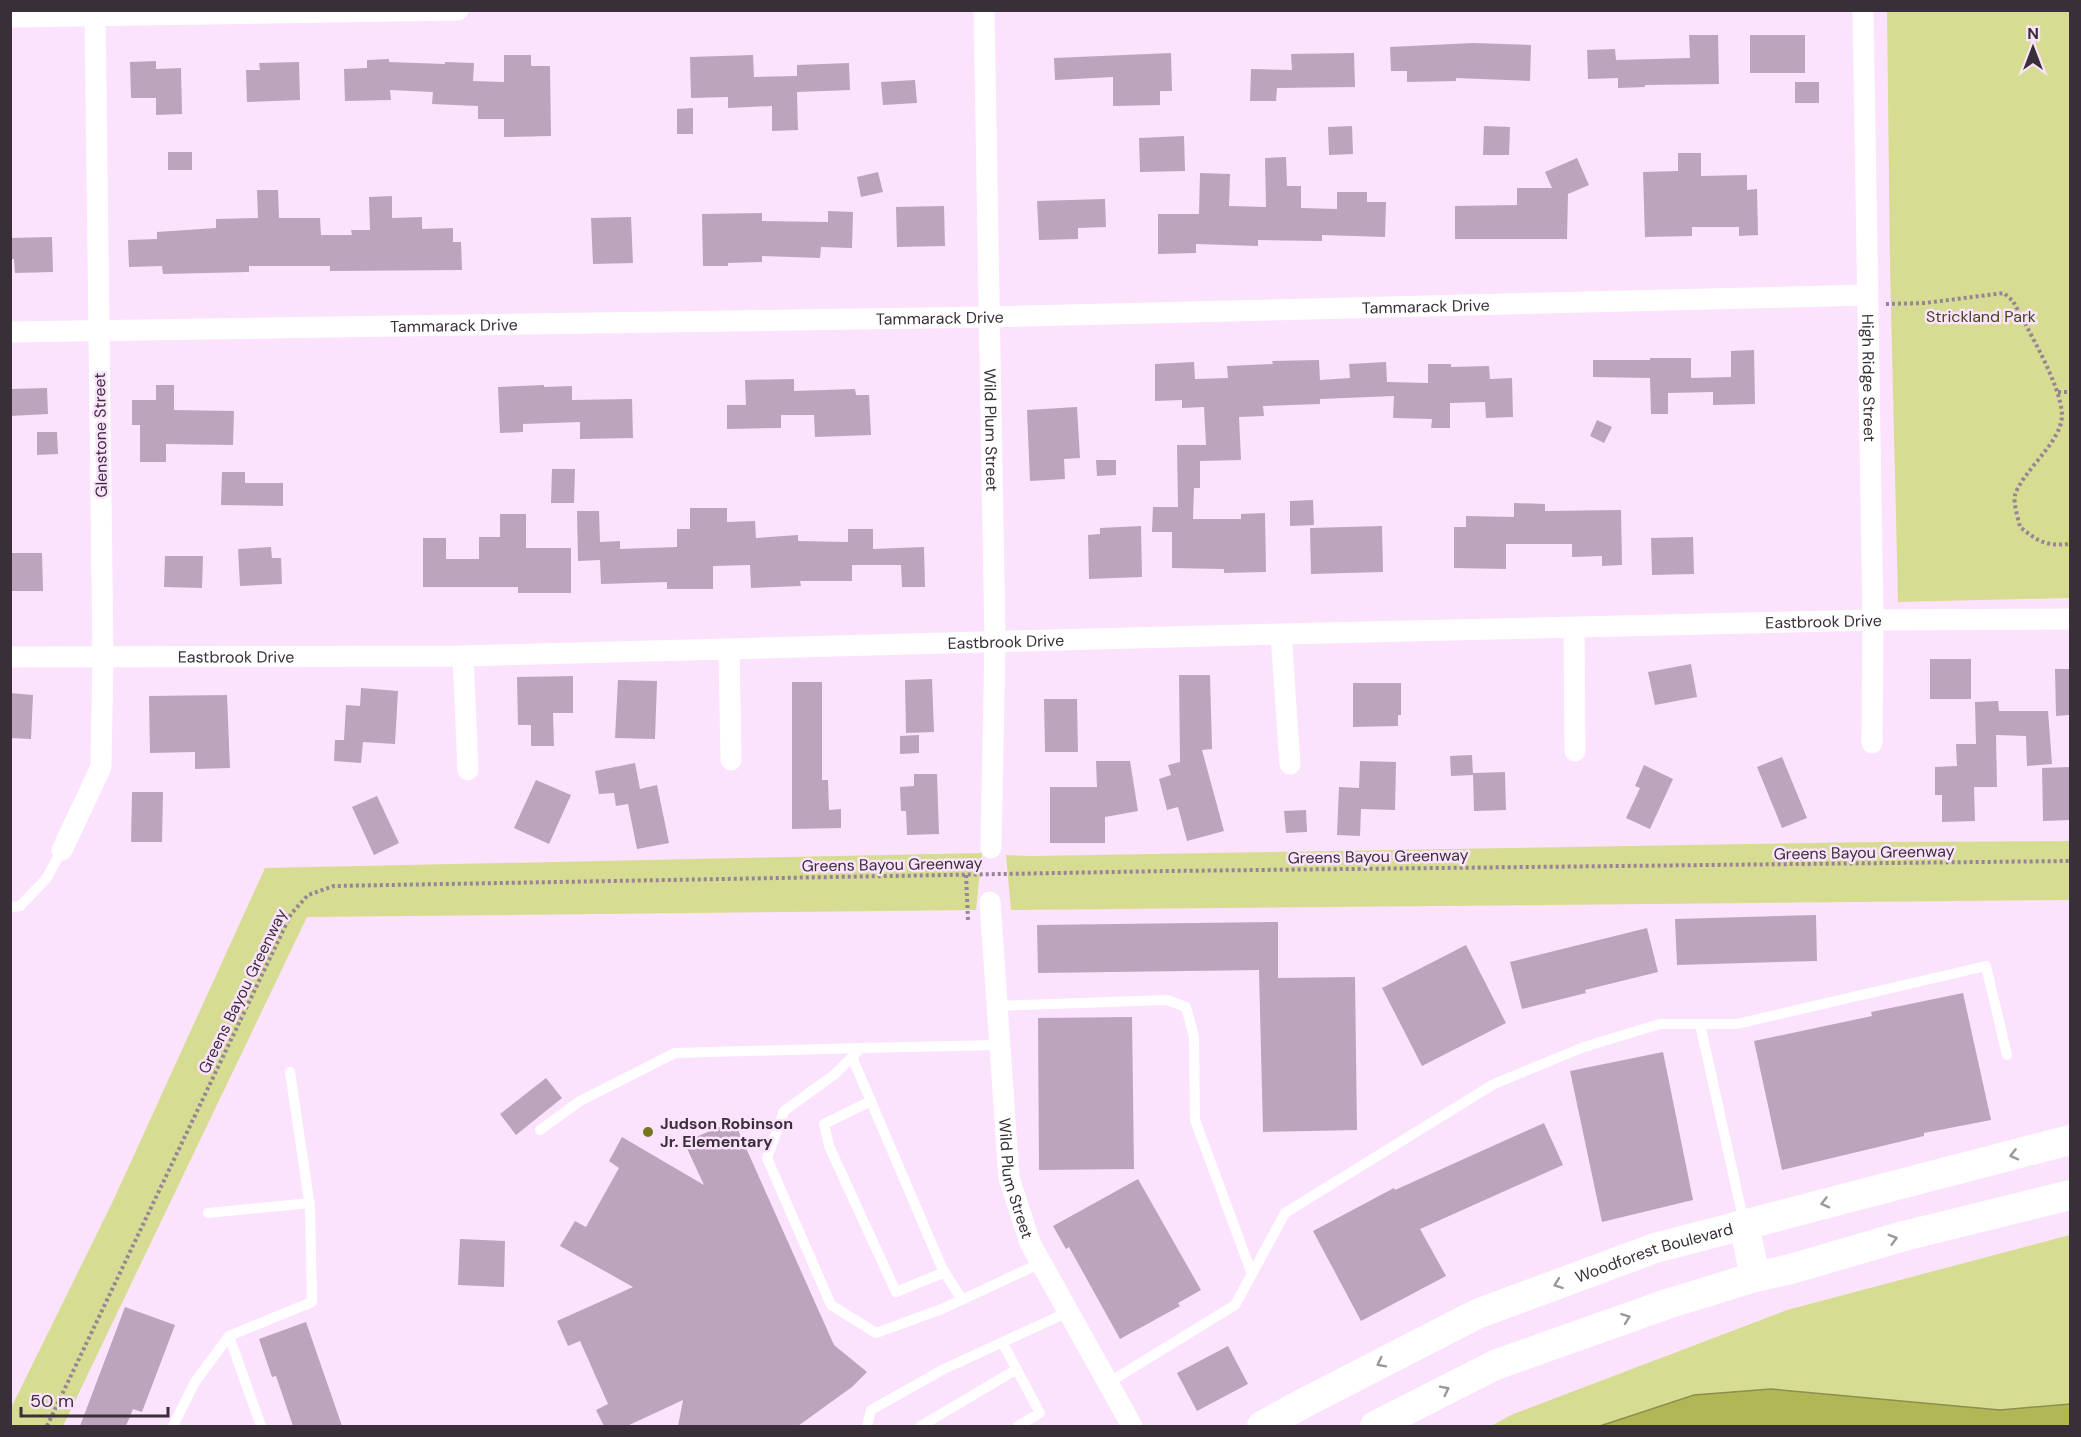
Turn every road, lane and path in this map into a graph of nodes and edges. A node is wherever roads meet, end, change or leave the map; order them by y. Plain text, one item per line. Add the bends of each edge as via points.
1 (458, 10) edge
2 (984, 10) edge
3 (1863, 10) edge
4 (95, 14) edge
5 (10, 17) edge
6 (1868, 300) junction
7 (989, 317) junction
8 (99, 331) junction
9 (10, 332) edge
10 (2058, 392) junction
11 (2070, 392) edge
12 (2070, 544) edge
13 (2070, 619) edge
14 (1873, 620) junction
15 (1574, 628) junction
16 (1281, 634) junction
17 (995, 641) junction
18 (729, 650) junction
19 (102, 656) junction
20 (463, 656) junction
21 (10, 657) edge
22 (1872, 743) dead end
23 (1575, 751) dead end
24 (730, 760) dead end
25 (1290, 764) dead end
26 (468, 770) dead end
27 (991, 848) joint
28 (62, 850) joint
29 (2070, 861) edge
30 (966, 874) junction
31 (991, 874) junction
32 (990, 902) joint
33 (10, 907) edge
34 (968, 920) dead end
35 (997, 1006) junction
36 (1700, 1024) junction
37 (999, 1045) junction
38 (861, 1048) junction
39 (2007, 1055) dead end
40 (852, 1057) junction
41 (290, 1072) dead end
42 (871, 1101) junction
43 (540, 1130) dead end
44 (2070, 1140) edge
45 (2070, 1195) edge
46 (310, 1203) junction
47 (208, 1213) dead end
48 (1744, 1224) junction
49 (1041, 1263) junction
50 (945, 1272) junction
51 (1252, 1274) junction
52 (1755, 1277) junction
53 (962, 1300) junction
54 (1068, 1312) junction
55 (229, 1336) junction
56 (1002, 1342) junction
57 (1017, 1369) junction
58 (1108, 1383) junction
59 (47, 1426) edge
60 (173, 1426) edge
61 (261, 1426) edge
62 (867, 1426) edge
63 (921, 1426) edge
64 (1018, 1426) edge
65 (1132, 1426) edge
66 (1262, 1426) edge
67 (1375, 1426) edge

1 - 4 street
2 - 7 street, Wild Plum Street
3 - 6 street, High Ridge Street
4 - 5 street
4 - 8 street, Glenstone Street
6 - 7 street, Tammarack Drive
6 - 10 path via 1925,303 2004,293 2013,301
6 - 14 street, High Ridge Street
7 - 8 street, Tammarack Drive
7 - 17 street, Wild Plum Street
8 - 9 street, Tammarack Drive
8 - 19 street, Glenstone Street
10 - 11 path
10 - 12 path via 2062,418 2014,497 2020,527 2040,542
13 - 14 street, Eastbrook Drive
14 - 15 street, Eastbrook Drive
14 - 22 street, High Ridge Street
15 - 16 street, Eastbrook Drive
15 - 23 street
16 - 17 street, Eastbrook Drive
16 - 25 street
17 - 18 street, Eastbrook Drive
17 - 27 street, Wild Plum Street
18 - 20 street, Eastbrook Drive
18 - 24 street
19 - 20 street, Eastbrook Drive
19 - 21 street, Eastbrook Drive
19 - 28 street, Glenstone Street via 100,767
20 - 26 street
27 - 31 path
28 - 33 lane via 46,879 20,906
29 - 31 path, Greens Bayou Greenway
30 - 31 path, Greens Bayou Greenway
30 - 34 path
30 - 59 path, Greens Bayou Greenway via 334,886 308,895 291,914
31 - 32 path
32 - 35 street, Wild Plum Street
35 - 37 street, Wild Plum Street
35 - 51 lane via 1167,1000 1186,1007 1194,1037 1195,1120
36 - 39 lane via 1737,1024 1986,966
36 - 48 lane
36 - 51 lane via 1660,1024 1584,1047 1494,1084 1285,1213
37 - 38 lane
37 - 49 street, Wild Plum Street via 1009,1178 1030,1243
38 - 40 lane
38 - 43 lane via 675,1053 580,1101
40 - 42 lane
40 - 53 lane via 784,1111 767,1158 831,1305 876,1333
41 - 46 lane
42 - 50 lane
42 - 50 lane via 824,1124 830,1146 896,1292
44 -> 48 main road, Woodforest Boulevard
52 -> 45 main road
46 - 47 lane
46 - 55 lane via 312,1302
48 - 52 main road
48 -> 66 main road, Woodforest Boulevard via 1655,1248 1477,1314
49 - 53 lane
49 - 54 street, Wild Plum Street
50 - 53 lane
51 - 58 lane via 1235,1305
67 -> 52 main road via 1496,1365
54 - 56 lane
54 - 58 street, Wild Plum Street
55 - 60 lane via 195,1382
55 - 61 lane
56 - 57 lane
56 - 62 lane via 871,1410
57 - 63 lane
57 - 64 lane via 1040,1413
58 - 65 street, Wild Plum Street

